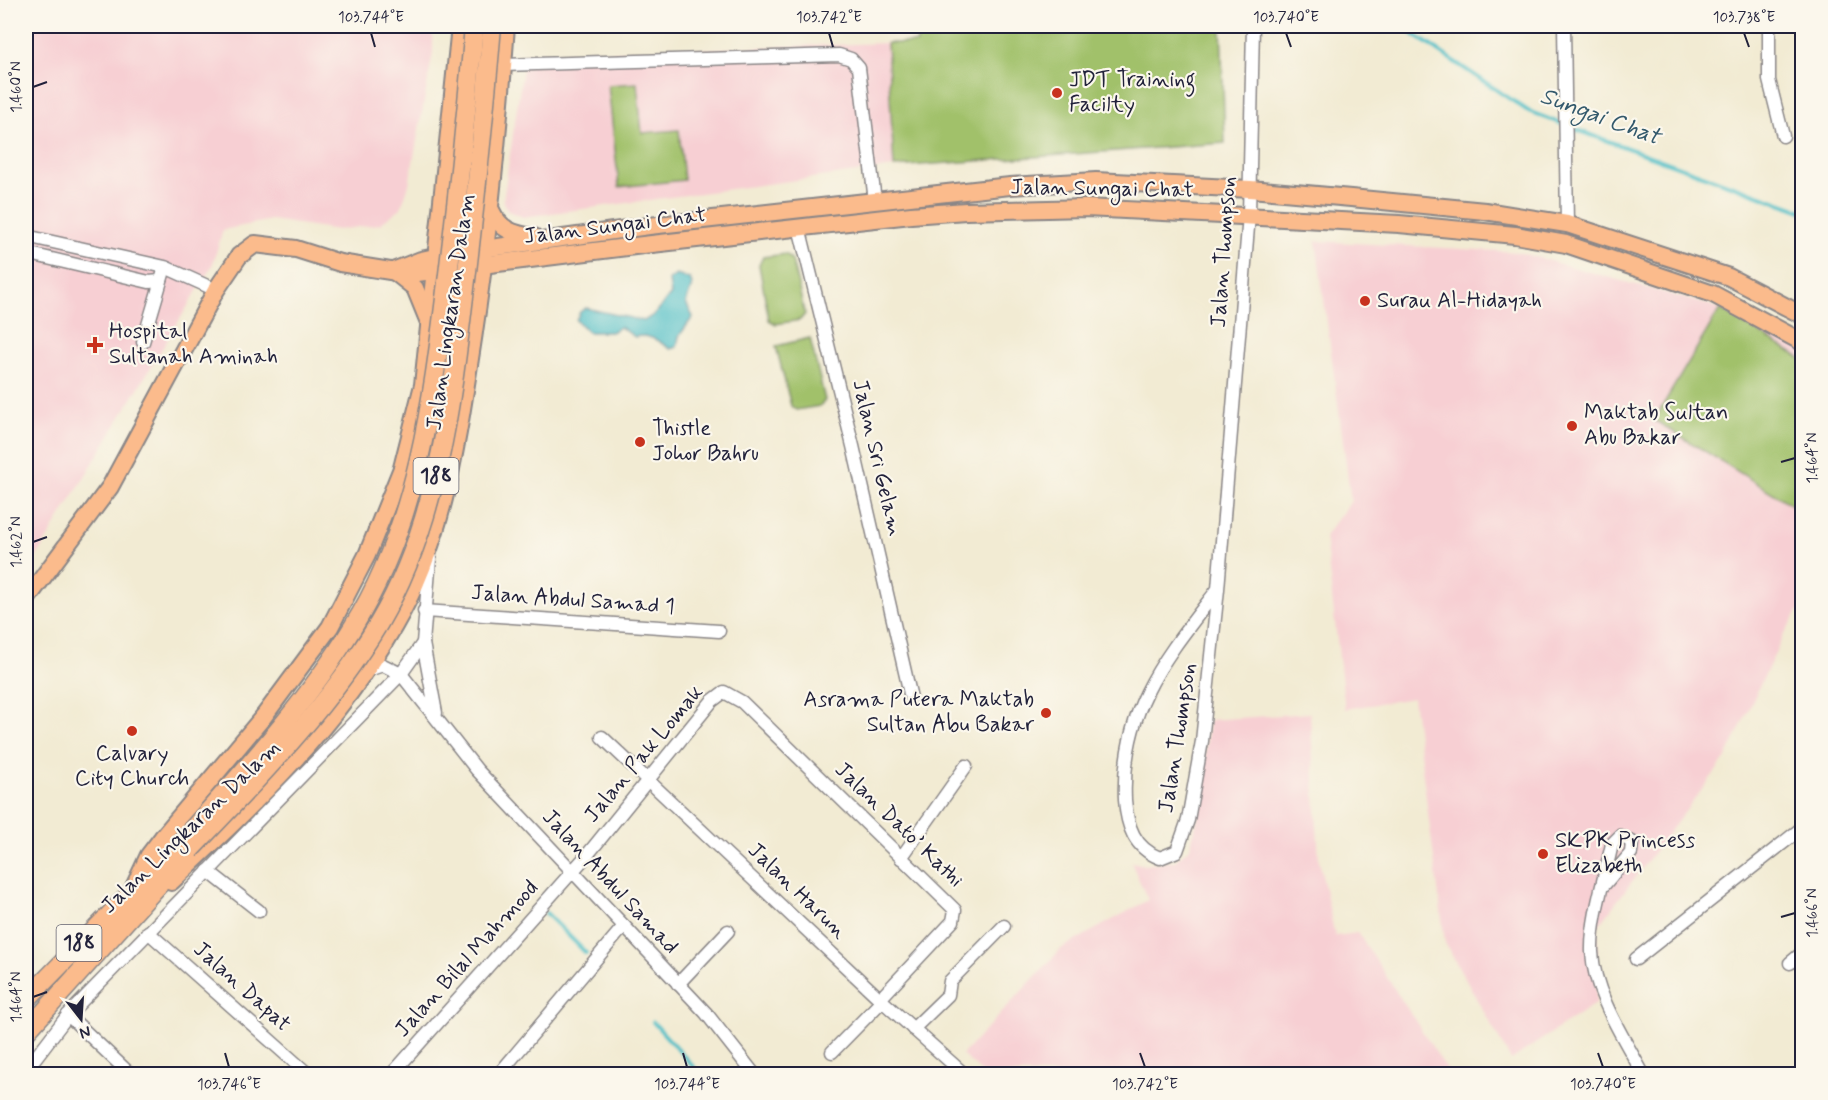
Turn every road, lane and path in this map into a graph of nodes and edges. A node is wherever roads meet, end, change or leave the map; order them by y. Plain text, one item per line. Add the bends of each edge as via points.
1 (460, 26) edge
2 (474, 26) edge
3 (492, 26) edge
4 (506, 26) edge
5 (1253, 26) edge
6 (1564, 26) edge
7 (1769, 26) edge
8 (503, 65) junction
9 (1783, 136) dead end
10 (1250, 189) junction
11 (874, 201) junction
12 (491, 210) junction
13 (1249, 215) junction
14 (441, 219) junction
15 (1568, 224) junction
16 (799, 227) junction
17 (26, 236) edge
18 (550, 239) junction
19 (486, 248) junction
20 (26, 253) edge
21 (437, 264) junction
22 (484, 265) junction
23 (165, 267) junction
24 (393, 271) junction
25 (160, 281) junction
26 (216, 290) junction
27 (1803, 315) edge
28 (430, 326) junction
29 (143, 342) dead end
30 (1803, 342) edge
31 (432, 545) junction
32 (1218, 589) junction
33 (26, 600) edge
34 (424, 611) junction
35 (719, 631) dead end
36 (423, 643) junction
37 (365, 671) junction
38 (401, 674) junction
39 (724, 692) joint
40 (911, 698) dead end
41 (437, 717) junction
42 (602, 737) dead end
43 (966, 766) dead end
44 (648, 778) junction
45 (1803, 828) edge
46 (185, 847) junction
47 (901, 858) junction
48 (573, 870) junction
49 (208, 871) junction
50 (1604, 885) dead end
51 (134, 888) junction
52 (259, 911) dead end
53 (1004, 926) dead end
54 (626, 928) junction
55 (728, 931) dead end
56 (148, 932) junction
57 (102, 947) junction
58 (1803, 953) edge
59 (1636, 959) dead end
60 (1790, 963) dead end
61 (678, 984) junction
62 (26, 999) edge
63 (881, 1000) junction
64 (68, 1015) junction
65 (913, 1029) junction
66 (26, 1032) edge
67 (832, 1052) dead end
68 (26, 1070) edge
69 (130, 1074) edge
70 (308, 1074) edge
71 (392, 1074) edge
72 (499, 1074) edge
73 (754, 1074) edge
74 (964, 1074) edge
75 (1643, 1074) edge

1 - 14 main road, Jalan Lingkaran Dalam
2 - 46 highway, Jalan Lingkaran Dalam / 188, bridge via 436,377 410,496 386,561 354,626 305,697
3 - 46 highway, Jalan Lingkaran Dalam / 188, bridge via 454,381 432,494 407,565 380,621 337,685 261,775
4 - 8 main road, Jalan Lingkaran Dalam
5 - 10 street, Jalan Thompson
6 - 15 street
7 - 9 street via 1769,80
8 - 11 street via 851,58 859,68
8 - 12 main road, Jalan Lingkaran Dalam
10 - 11 main road, Jalan Sungai Chat via 1096,181
10 - 13 street, Jalan Thompson
10 - 15 main road, Jalan Sungai Chat via 1485,210
11 - 18 main road, Jalan Sungai Chat
12 - 18 main road via 510,232
12 - 19 main road, Jalan Lingkaran Dalam
13 - 16 main road, Jalan Sungai Chat via 1086,208 911,215
13 - 30 main road, Jalan Sungai Chat via 1399,224 1566,244 1713,294
13 - 32 street, Jalan Thompson
14 - 21 main road, Jalan Lingkaran Dalam
14 - 24 main road via 421,251
15 - 27 main road, Jalan Sungai Chat via 1720,275
16 - 22 main road, Jalan Sungai Chat
16 - 40 street, Jalan Sri Gelam
17 - 23 street
18 - 19 main road, Jalan Sungai Chat
19 - 21 main road, Jalan Sungai Chat
19 - 22 main road, Jalan Lingkaran Dalam
20 - 25 street via 149,282
21 - 22 main road, Jalan Sungai Chat
21 - 24 main road via 411,262
21 - 28 main road, Jalan Lingkaran Dalam
22 - 31 main road, Jalan Lingkaran Dalam via 454,461
23 - 25 street
23 - 26 street
24 - 26 main road via 255,244 239,256
24 - 28 main road via 415,288
25 - 29 street
26 - 33 main road via 110,487
28 - 51 main road, Jalan Lingkaran Dalam via 423,385 402,468 349,592 309,660 162,838 149,855
31 - 34 street, Jalan Abdul Samad
31 - 37 main road, Jalan Lingkaran Dalam via 395,626
32 - 32 street, Jalan Thompson via 1157,670 1132,724 1126,752 1126,817 1137,843 1160,858 1177,851 1188,820 1202,741
34 - 35 street, Jalan Abdul Samad 1
34 - 36 street, Jalan Abdul Samad
36 - 38 street
36 - 41 street, Jalan Abdul Samad
37 - 38 street via 383,665
37 - 57 main road, Jalan Lingkaran Dalam via 273,786
38 - 41 street, Jalan Abdul Samad
38 - 49 street
39 - 44 street, Jalan Pak Lomak via 712,701
39 - 47 street, Jalan Dato’ Kathi via 742,702
41 - 48 street, Jalan Abdul Samad via 477,770
42 - 44 street, Jalan Harun
43 - 47 street
44 - 48 street, Jalan Pak Lomak
44 - 63 street, Jalan Harun
45 - 59 street
46 - 51 highway, Jalan Lingkaran Dalam / 188
46 - 57 highway, Jalan Lingkaran Dalam / 188
47 - 63 street, Jalan Dato’ Kathi via 952,905 956,915
48 - 54 street, Jalan Abdul Samad
48 - 71 street, Jalan Bilal Mahmood
49 - 52 street
49 - 56 street
50 - 75 street via 1593,937 1595,969 1605,999
51 - 62 highway, Jalan Lingkaran Dalam / 188
53 - 65 street via 950,981 948,995
54 - 61 street, Jalan Abdul Samad
54 - 72 street
55 - 61 street
56 - 64 street
56 - 70 street, Jalan Dapat
57 - 66 highway, Jalan Lingkaran Dalam / 188
58 - 60 street
61 - 73 street, Jalan Abdul Samad
63 - 65 street, Jalan Harun
63 - 67 street
64 - 68 street
64 - 69 street
65 - 74 street, Jalan Harun

